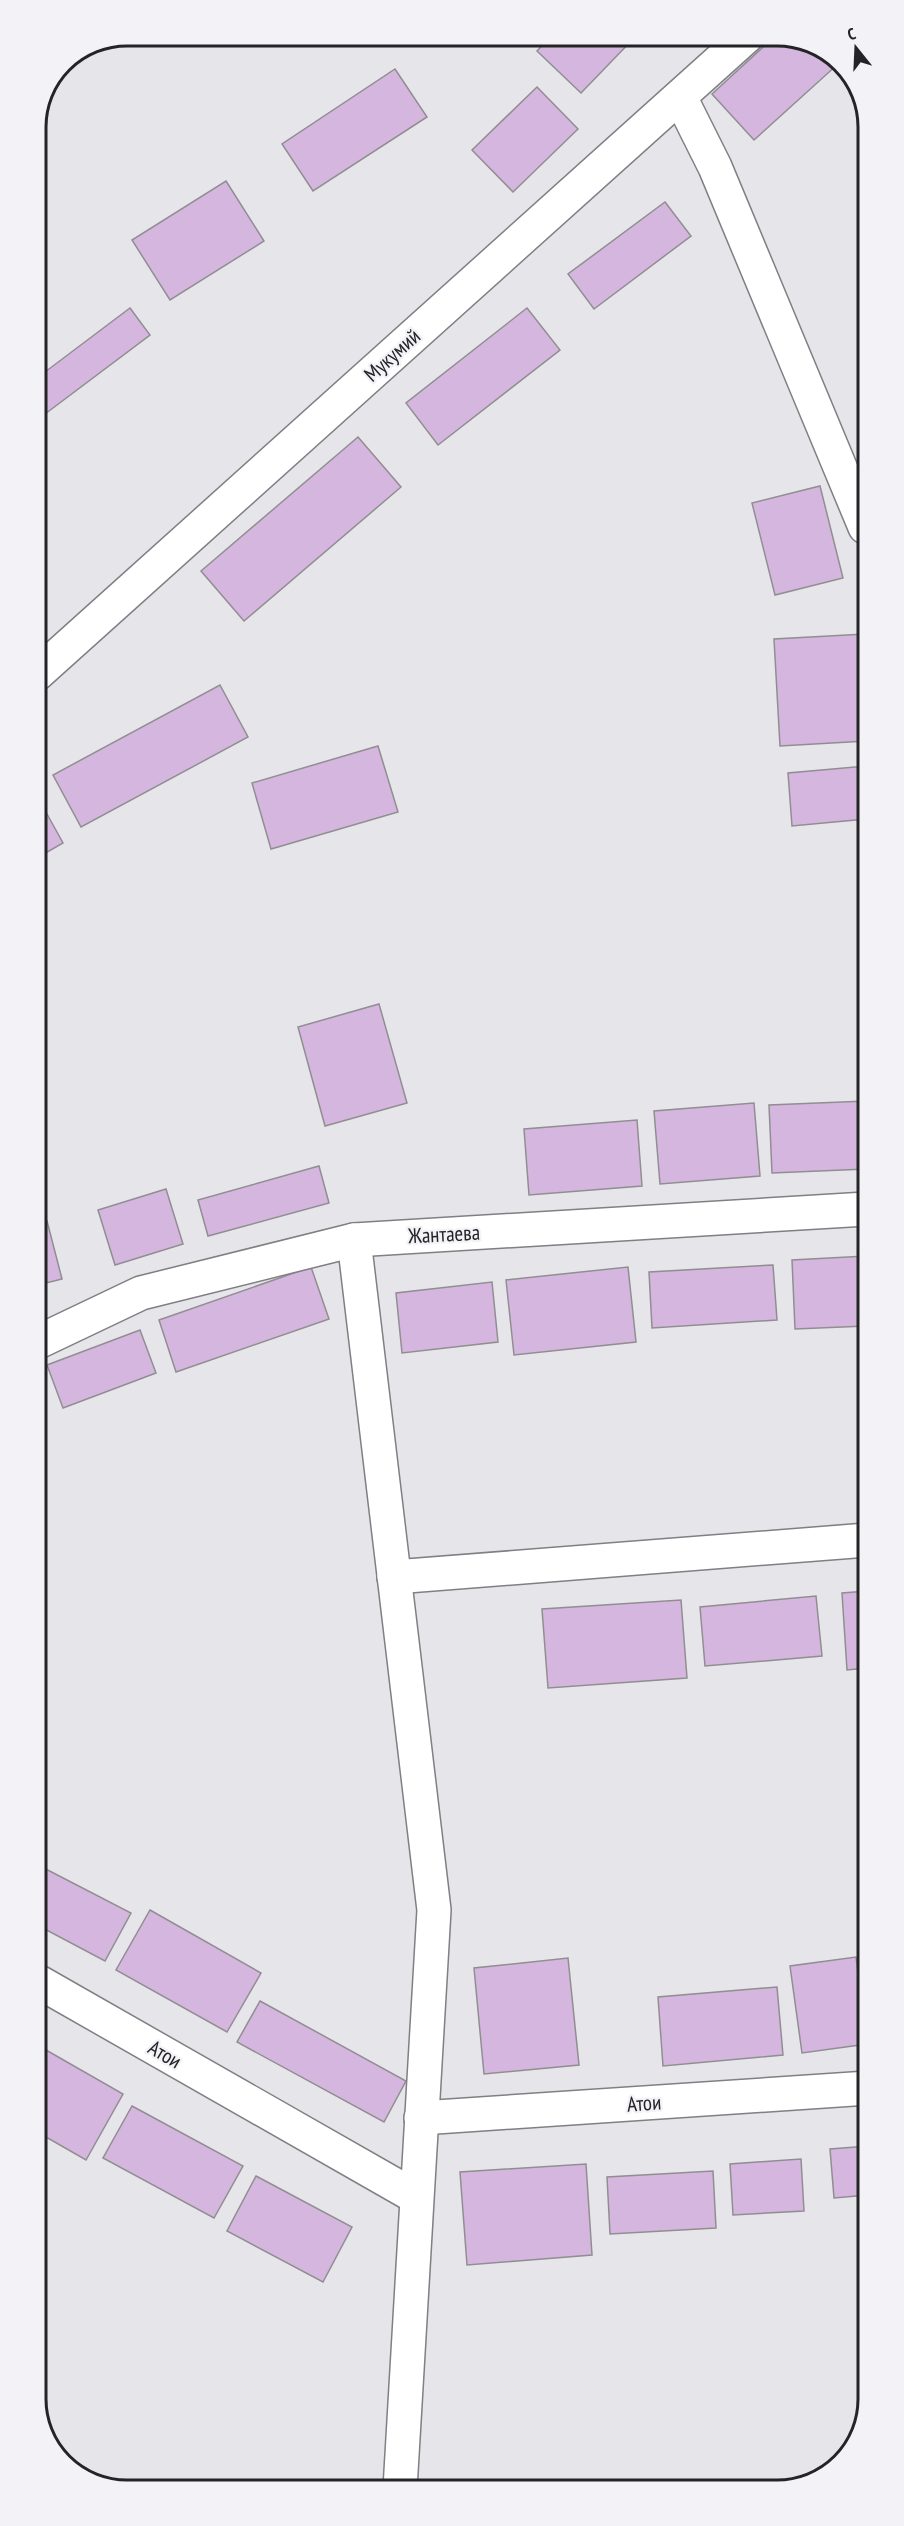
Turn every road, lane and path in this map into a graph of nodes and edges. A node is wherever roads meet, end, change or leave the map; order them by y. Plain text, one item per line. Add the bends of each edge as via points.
1 (735, 47) edge
2 (680, 97) junction
3 (858, 509) edge
4 (47, 665) edge
5 (858, 1209) edge
6 (354, 1240) junction
7 (46, 1338) edge
8 (858, 1541) edge
9 (394, 1577) junction
10 (46, 1986) edge
11 (858, 2089) edge
12 (421, 2118) junction
13 (416, 2198) junction
14 (400, 2479) edge

1 - 2 street, Мукумий
2 - 3 street via 715,168
2 - 4 street, Мукумий
5 - 6 street, Жантаева
6 - 7 street, Жантаева via 141,1293
6 - 9 street
8 - 9 street
9 - 12 street via 434,1910
10 - 13 street, Атои
11 - 12 street, Атои
12 - 13 street
13 - 14 street

